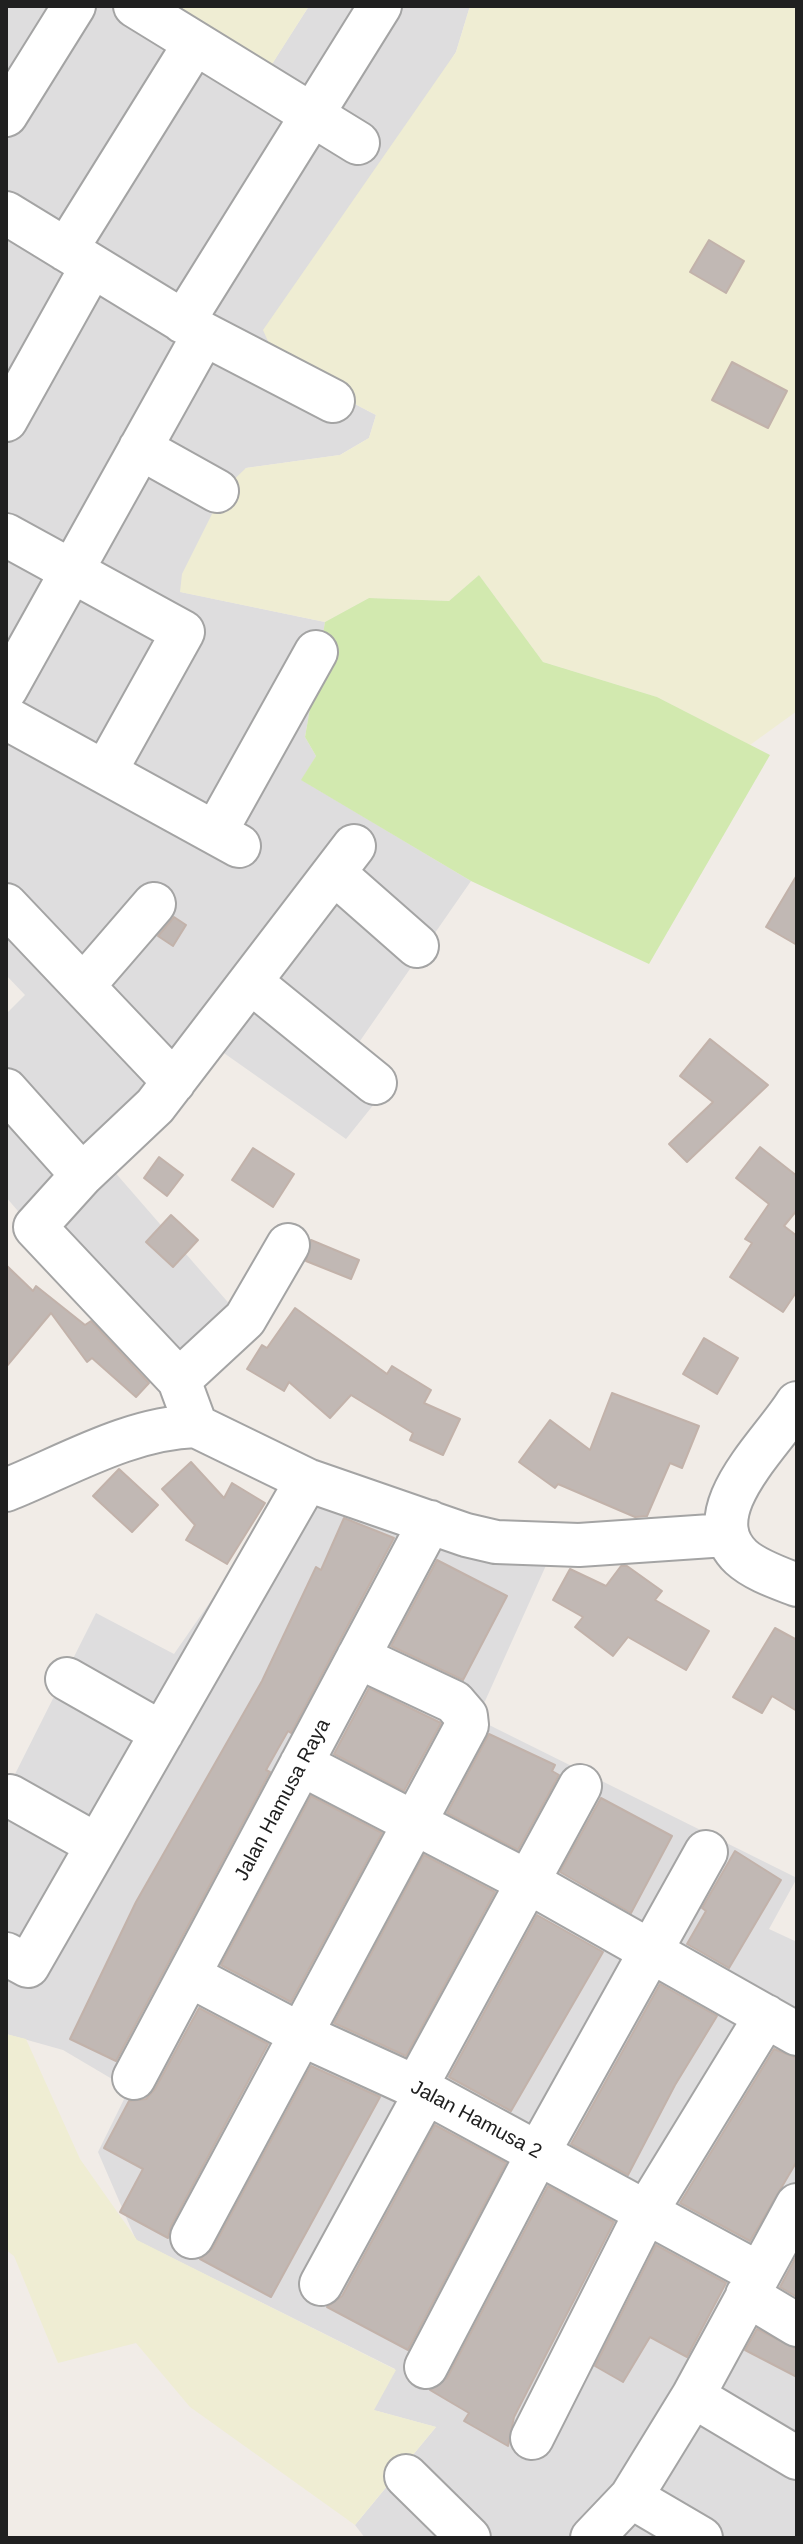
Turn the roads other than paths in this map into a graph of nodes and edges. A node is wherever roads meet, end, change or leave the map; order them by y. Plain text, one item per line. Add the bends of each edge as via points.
1 (74, 6) edge
2 (135, 6) edge
3 (380, 6) edge
4 (195, 43) junction
5 (6, 115) edge
6 (312, 115) junction
7 (358, 143) dead end
8 (6, 213) edge
9 (79, 258) junction
10 (193, 328) junction
11 (333, 401) dead end
12 (6, 420) edge
13 (140, 448) junction
14 (217, 491) dead end
15 (6, 535) edge
16 (72, 571) junction
17 (316, 652) dead end
18 (6, 689) edge
19 (6, 718) edge
20 (105, 772) junction
21 (154, 904) dead end
22 (6, 905) edge
23 (417, 946) dead end
24 (252, 983) junction
25 (84, 985) junction
26 (174, 1082) junction
27 (375, 1083) dead end
28 (6, 1090) edge
29 (82, 1175) junction
30 (288, 1245) dead end
31 (179, 1380) junction
32 (797, 1403) edge
33 (196, 1426) junction
34 (307, 1480) junction
35 (6, 1490) edge
36 (430, 1522) junction
37 (726, 1535) junction
38 (797, 1585) edge
39 (358, 1657) junction
40 (67, 1679) dead end
41 (162, 1733) junction
42 (301, 1764) junction
43 (580, 1786) dead end
44 (10, 1796) dead end
45 (416, 1823) junction
46 (97, 1845) junction
47 (706, 1852) dead end
48 (530, 1883) junction
49 (648, 1953) junction
50 (6, 1954) edge
51 (190, 1976) junction
52 (782, 2025) edge
53 (302, 2035) junction
54 (134, 2078) dead end
55 (421, 2089) junction
56 (538, 2153) junction
57 (797, 2205) edge
58 (646, 2212) junction
59 (192, 2237) dead end
60 (321, 2284) dead end
61 (752, 2284) junction
62 (797, 2325) edge
63 (426, 2367) dead end
64 (693, 2396) junction
65 (532, 2438) dead end
66 (797, 2458) edge
67 (406, 2476) dead end
68 (631, 2497) junction
69 (469, 2538) edge
70 (592, 2538) edge
71 (701, 2538) edge

1 - 5 street
2 - 4 street
3 - 6 street
4 - 6 street
4 - 9 street
6 - 7 street
6 - 10 street
8 - 9 street
9 - 10 street
9 - 12 street
10 - 11 street
10 - 13 street
13 - 14 street
13 - 16 street
15 - 16 street
16 - 18 street
16 - 20 street via 183,632
17 - 20 street via 227,840
19 - 20 street
21 - 25 street
22 - 25 street
23 - 24 street via 344,860
24 - 26 street
24 - 27 street
25 - 26 street
26 - 29 street
28 - 29 street
29 - 31 street via 35,1227
30 - 31 street via 245,1319
31 - 33 street
32 - 37 street via 735,1488 726,1507
33 - 34 street
33 - 35 street via 116,1443
34 - 36 street
34 - 41 street
36 - 37 street via 496,1542 579,1545
36 - 39 street, Jalan Hamusa Raya
37 - 38 street via 741,1557
39 - 42 street, Jalan Hamusa Raya
39 - 45 street via 454,1702 466,1716 467,1725
40 - 41 street
41 - 46 street
42 - 45 street
42 - 51 street, Jalan Hamusa Raya
43 - 48 street
44 - 46 street
45 - 48 street
45 - 53 street
46 - 50 street via 28,1966
47 - 49 street
48 - 49 street
48 - 55 street
49 - 52 street
49 - 56 street
51 - 53 street, Jalan Hamusa 2
51 - 54 street, Jalan Hamusa Raya
52 - 58 street
53 - 55 street, Jalan Hamusa 2
53 - 59 street
55 - 56 street, Jalan Hamusa 2
55 - 60 street
56 - 58 street, Jalan Hamusa 2
56 - 63 street
57 - 61 street
58 - 61 street, Jalan Hamusa 2
58 - 65 street
61 - 62 street, Jalan Hamusa 2
61 - 64 street
64 - 66 street
64 - 68 street
67 - 69 street
68 - 70 street
68 - 71 street

